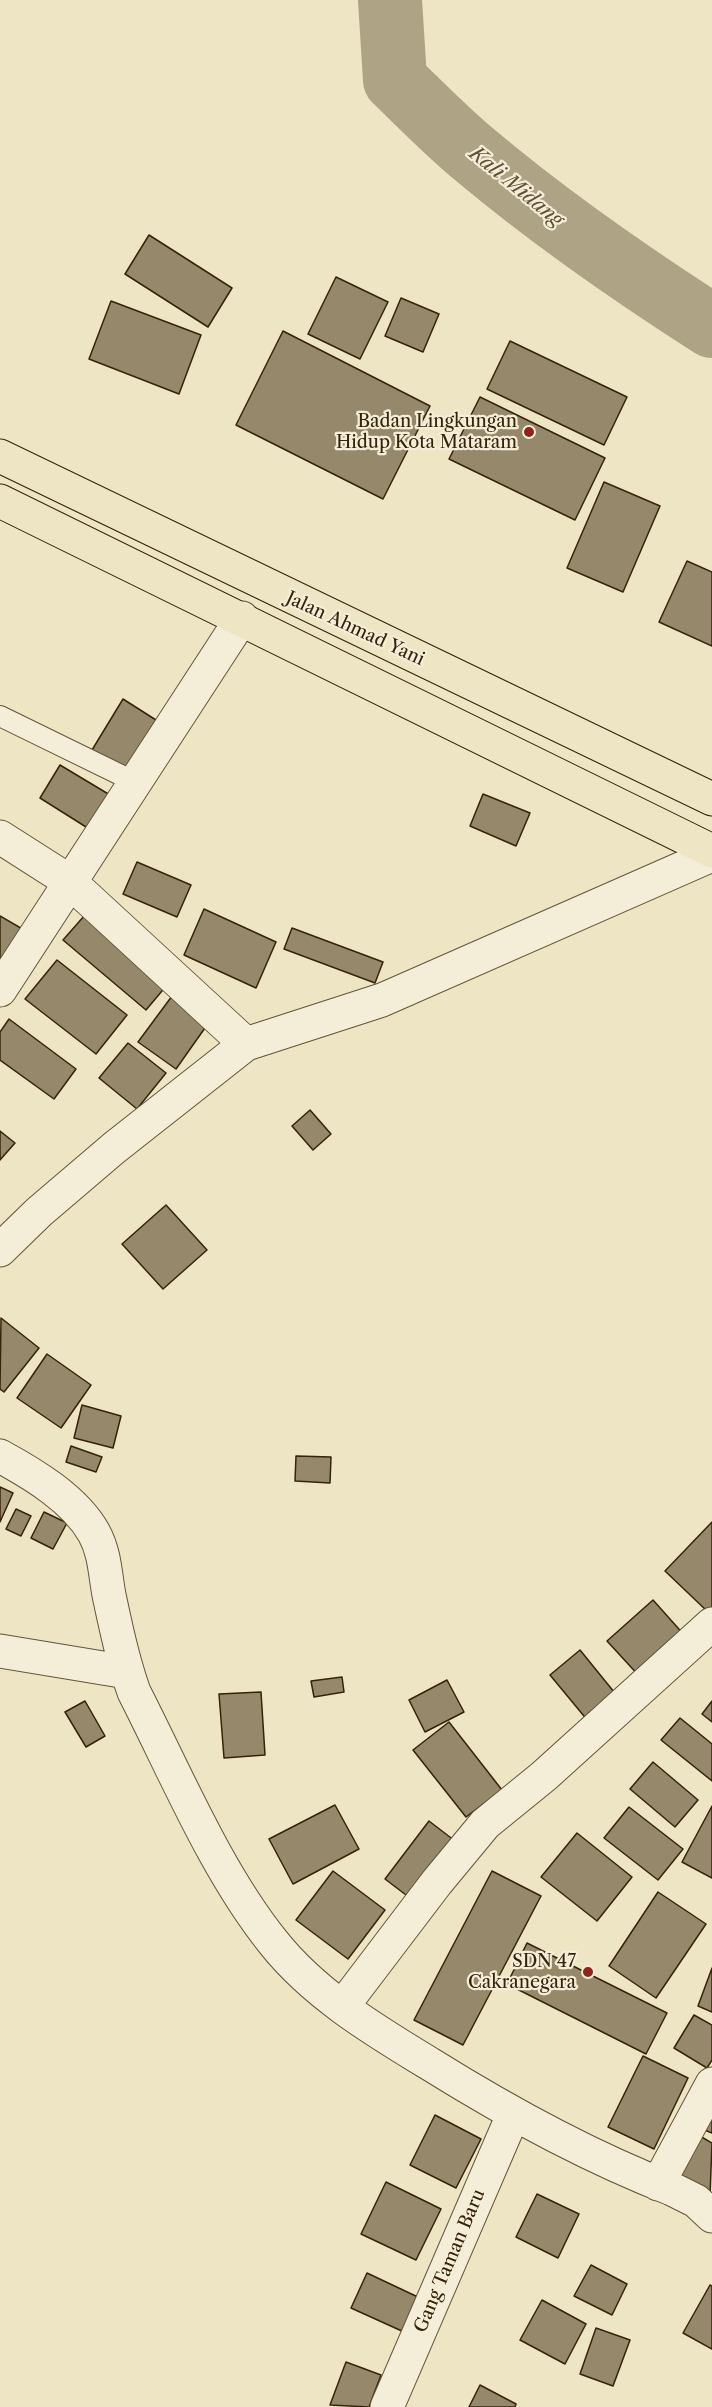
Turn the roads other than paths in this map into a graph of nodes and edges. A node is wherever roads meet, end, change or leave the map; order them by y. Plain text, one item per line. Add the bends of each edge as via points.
1 (0, 456) edge
2 (0, 501) edge
3 (242, 618) junction
4 (0, 716) edge
5 (135, 782) junction
6 (712, 799) edge
7 (0, 837) edge
8 (712, 853) edge
9 (69, 881) junction
10 (0, 990) edge
11 (246, 1044) junction
12 (0, 1250) edge
13 (0, 1456) edge
14 (712, 1624) edge
15 (0, 1651) edge
16 (127, 1671) junction
17 (342, 2007) junction
18 (712, 2084) edge
19 (513, 2115) junction
20 (658, 2184) junction
21 (712, 2216) edge
22 (387, 2407) edge

1 - 6 highway, Jalan Ahmad Yani
2 - 3 highway
3 - 5 street
3 - 8 highway
4 - 5 lane
5 - 9 street
7 - 9 street
8 - 11 street via 382,1000
9 - 10 street
9 - 11 street
11 - 12 street via 114,1148
13 - 16 street via 74,1507 94,1534
14 - 17 street via 485,1824
15 - 16 street
16 - 17 street via 171,1764 248,1908 291,1962
17 - 19 street
18 - 20 street
19 - 20 street
19 - 22 street, Gang Taman Baru
20 - 21 street via 696,2201

